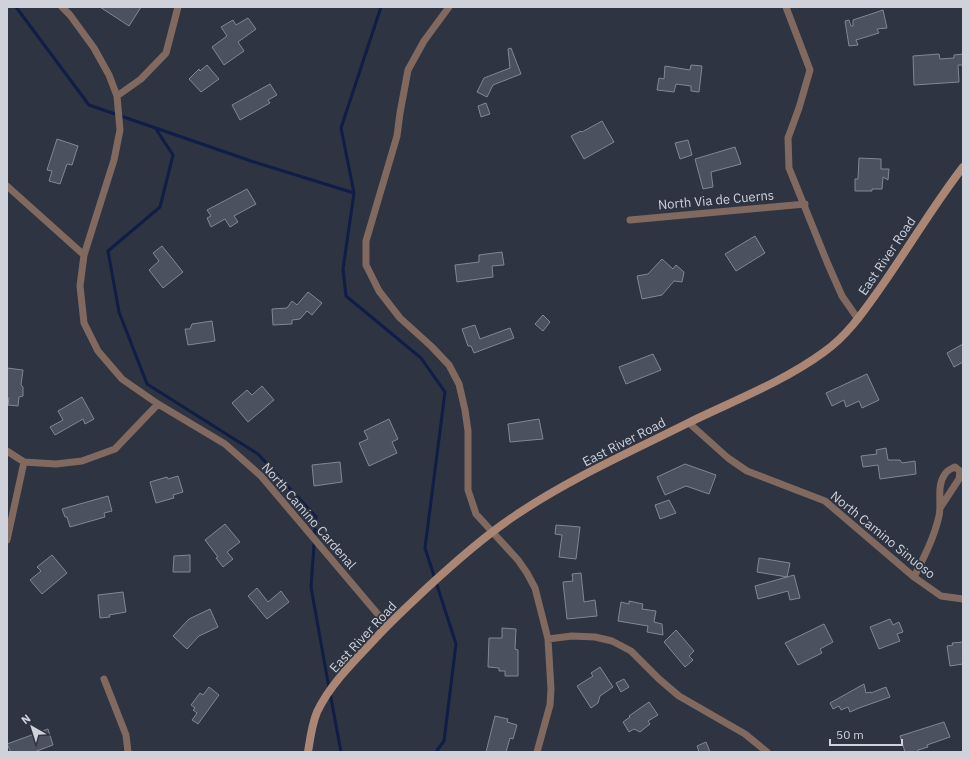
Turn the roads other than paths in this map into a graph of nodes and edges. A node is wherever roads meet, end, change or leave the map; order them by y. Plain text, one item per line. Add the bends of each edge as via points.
1 (62, 7) edge
2 (178, 7) edge
3 (449, 7) edge
4 (786, 7) edge
5 (117, 96) junction
6 (963, 168) edge
7 (7, 186) edge
8 (805, 204) junction
9 (630, 220) dead end
10 (84, 255) junction
11 (858, 319) junction
12 (158, 404) junction
13 (689, 423) junction
14 (7, 451) edge
15 (24, 462) junction
16 (940, 508) junction
17 (493, 531) junction
18 (7, 540) edge
19 (914, 577) junction
20 (963, 599) edge
21 (387, 625) junction
22 (548, 639) junction
23 (104, 679) dead end
24 (128, 752) edge
25 (308, 752) edge
26 (537, 752) edge
27 (767, 752) edge

1 - 5 street, North Camino Cardenal via 94,48
2 - 5 street via 166,53 140,79
3 - 17 street via 424,41 408,70 397,136 366,241 366,265 384,298 400,318 449,365 459,384 468,431 468,490 476,514
4 - 8 street via 810,70 788,138 789,168
5 - 10 street, North Camino Cardenal via 120,130 114,160
6 - 11 street, East River Road via 934,206
7 - 10 street
8 - 9 street, North Via de Cuerns
8 - 11 street via 842,296
10 - 12 street, North Camino Cardenal via 80,286 84,323 98,351 122,379
11 - 13 street, East River Road via 824,352 781,378
12 - 15 street via 115,449 82,461 56,464
12 - 21 street, North Camino Cardenal via 225,444 261,476
13 - 17 street, East River Road via 557,489
13 - 19 street, North Camino Sinuoso via 728,458 747,471 825,502
14 - 15 street
15 - 18 street
16 - 16 street via 944,474 955,467 960,471 959,478
16 - 19 street via 933,539
17 - 21 street, East River Road
17 - 22 street via 518,560 535,588
19 - 20 street, North Camino Sinuoso via 941,596
21 - 25 street, East River Road via 328,694 317,713
22 - 26 street via 550,705
22 - 27 street via 572,636 612,641 631,651 679,696 745,734
23 - 24 street via 126,735

